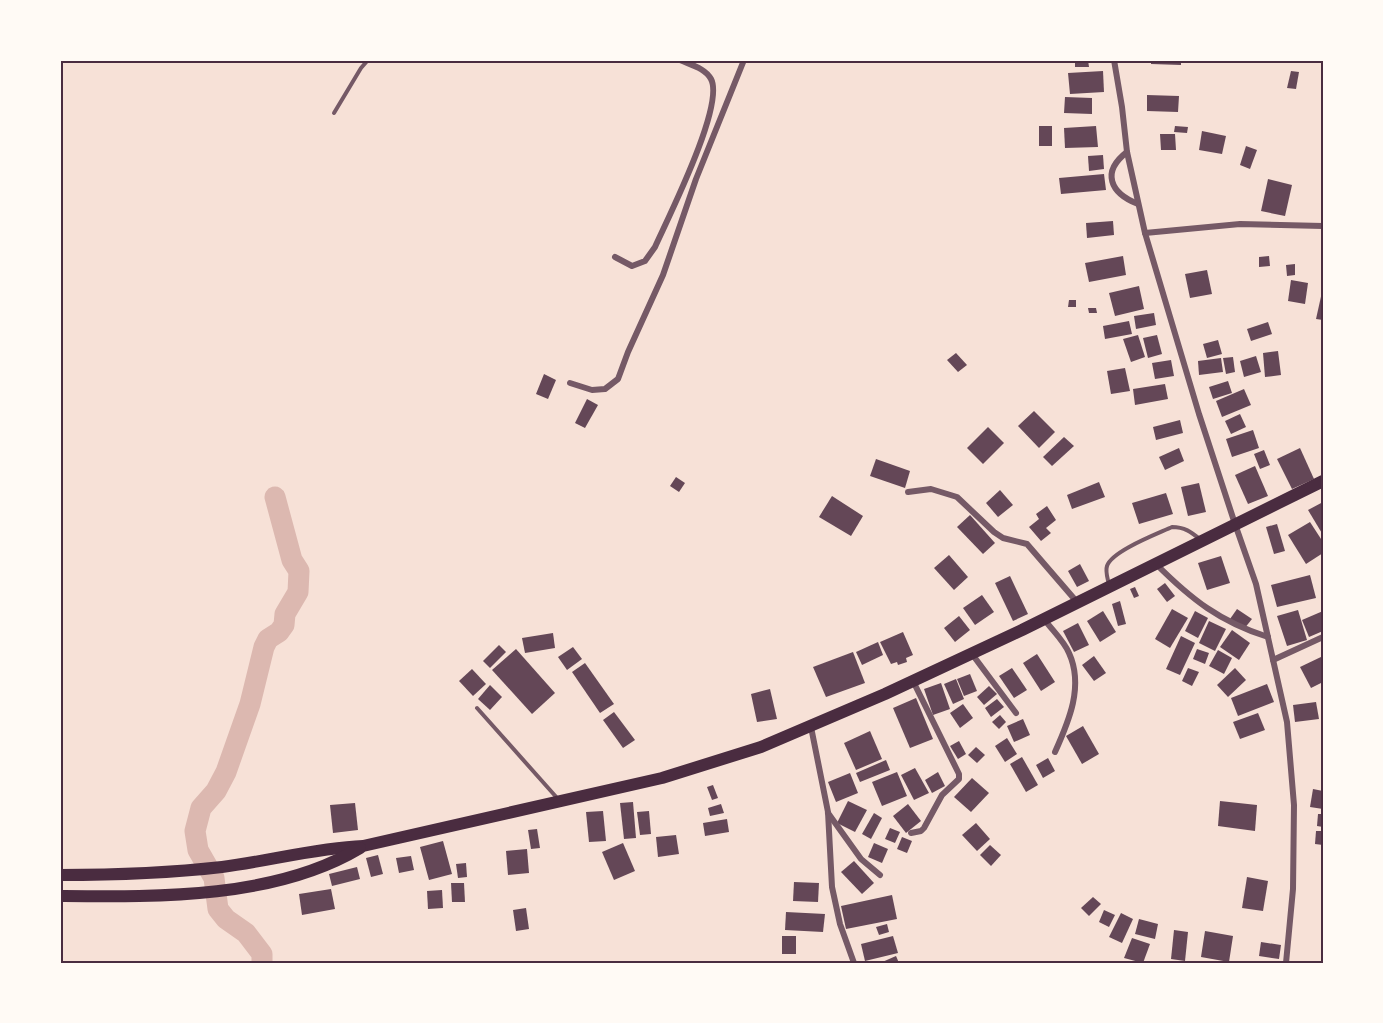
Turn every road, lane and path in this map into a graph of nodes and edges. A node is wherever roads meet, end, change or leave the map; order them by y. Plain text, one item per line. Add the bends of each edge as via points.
1 (368, 60) edge
2 (680, 60) edge
3 (744, 60) edge
4 (1114, 60) edge
5 (334, 113) dead end
6 (1127, 152) junction
7 (1138, 204) junction
8 (1323, 226) edge
9 (1145, 233) junction
10 (615, 257) dead end
11 (570, 383) dead end
12 (1323, 481) edge
13 (908, 492) dead end
14 (1235, 524) junction
15 (1202, 540) junction
16 (1155, 564) junction
17 (1110, 586) junction
18 (1077, 602) junction
19 (1043, 619) junction
20 (1268, 637) junction
21 (1323, 637) edge
22 (971, 653) junction
23 (1273, 660) junction
24 (913, 681) junction
25 (477, 708) dead end
26 (1016, 713) dead end
27 (811, 727) junction
28 (1056, 752) dead end
29 (561, 802) junction
30 (828, 812) junction
31 (911, 833) dead end
32 (363, 846) junction
33 (60, 875) edge
34 (880, 875) dead end
35 (60, 896) edge
36 (854, 963) edge
37 (1286, 963) edge

1 - 5 lane
2 - 10 street via 708,74 714,89 711,112 655,247 645,261 632,266
3 - 11 street via 663,275 618,379 605,390
4 - 6 street
6 - 7 street
6 - 7 street via 1117,159 1112,185 1118,194
7 - 9 street
8 - 9 street via 1231,225
9 - 14 street
12 - 14 highway
13 - 18 street via 931,489 957,497 1003,538 1028,544
14 - 15 highway
14 - 20 street via 1256,584
15 - 16 highway
15 - 17 lane via 1190,530 1172,527 1114,556 1106,571
16 - 17 highway
16 - 20 street via 1207,610 1242,629
17 - 18 highway
18 - 19 highway
19 - 22 highway
19 - 28 street via 1069,651 1074,666 1073,707
20 - 23 street
21 - 23 street
22 - 24 highway
22 - 26 street
23 - 37 street via 1287,722 1294,805 1293,889
24 - 27 highway
24 - 31 street via 959,779 942,795 924,828
25 - 29 lane
27 - 29 highway via 662,778
27 - 30 street
29 - 32 highway
30 - 34 street via 861,859
30 - 36 street via 832,886
32 - 33 highway via 222,867
32 - 35 highway via 340,860 248,888 108,897

